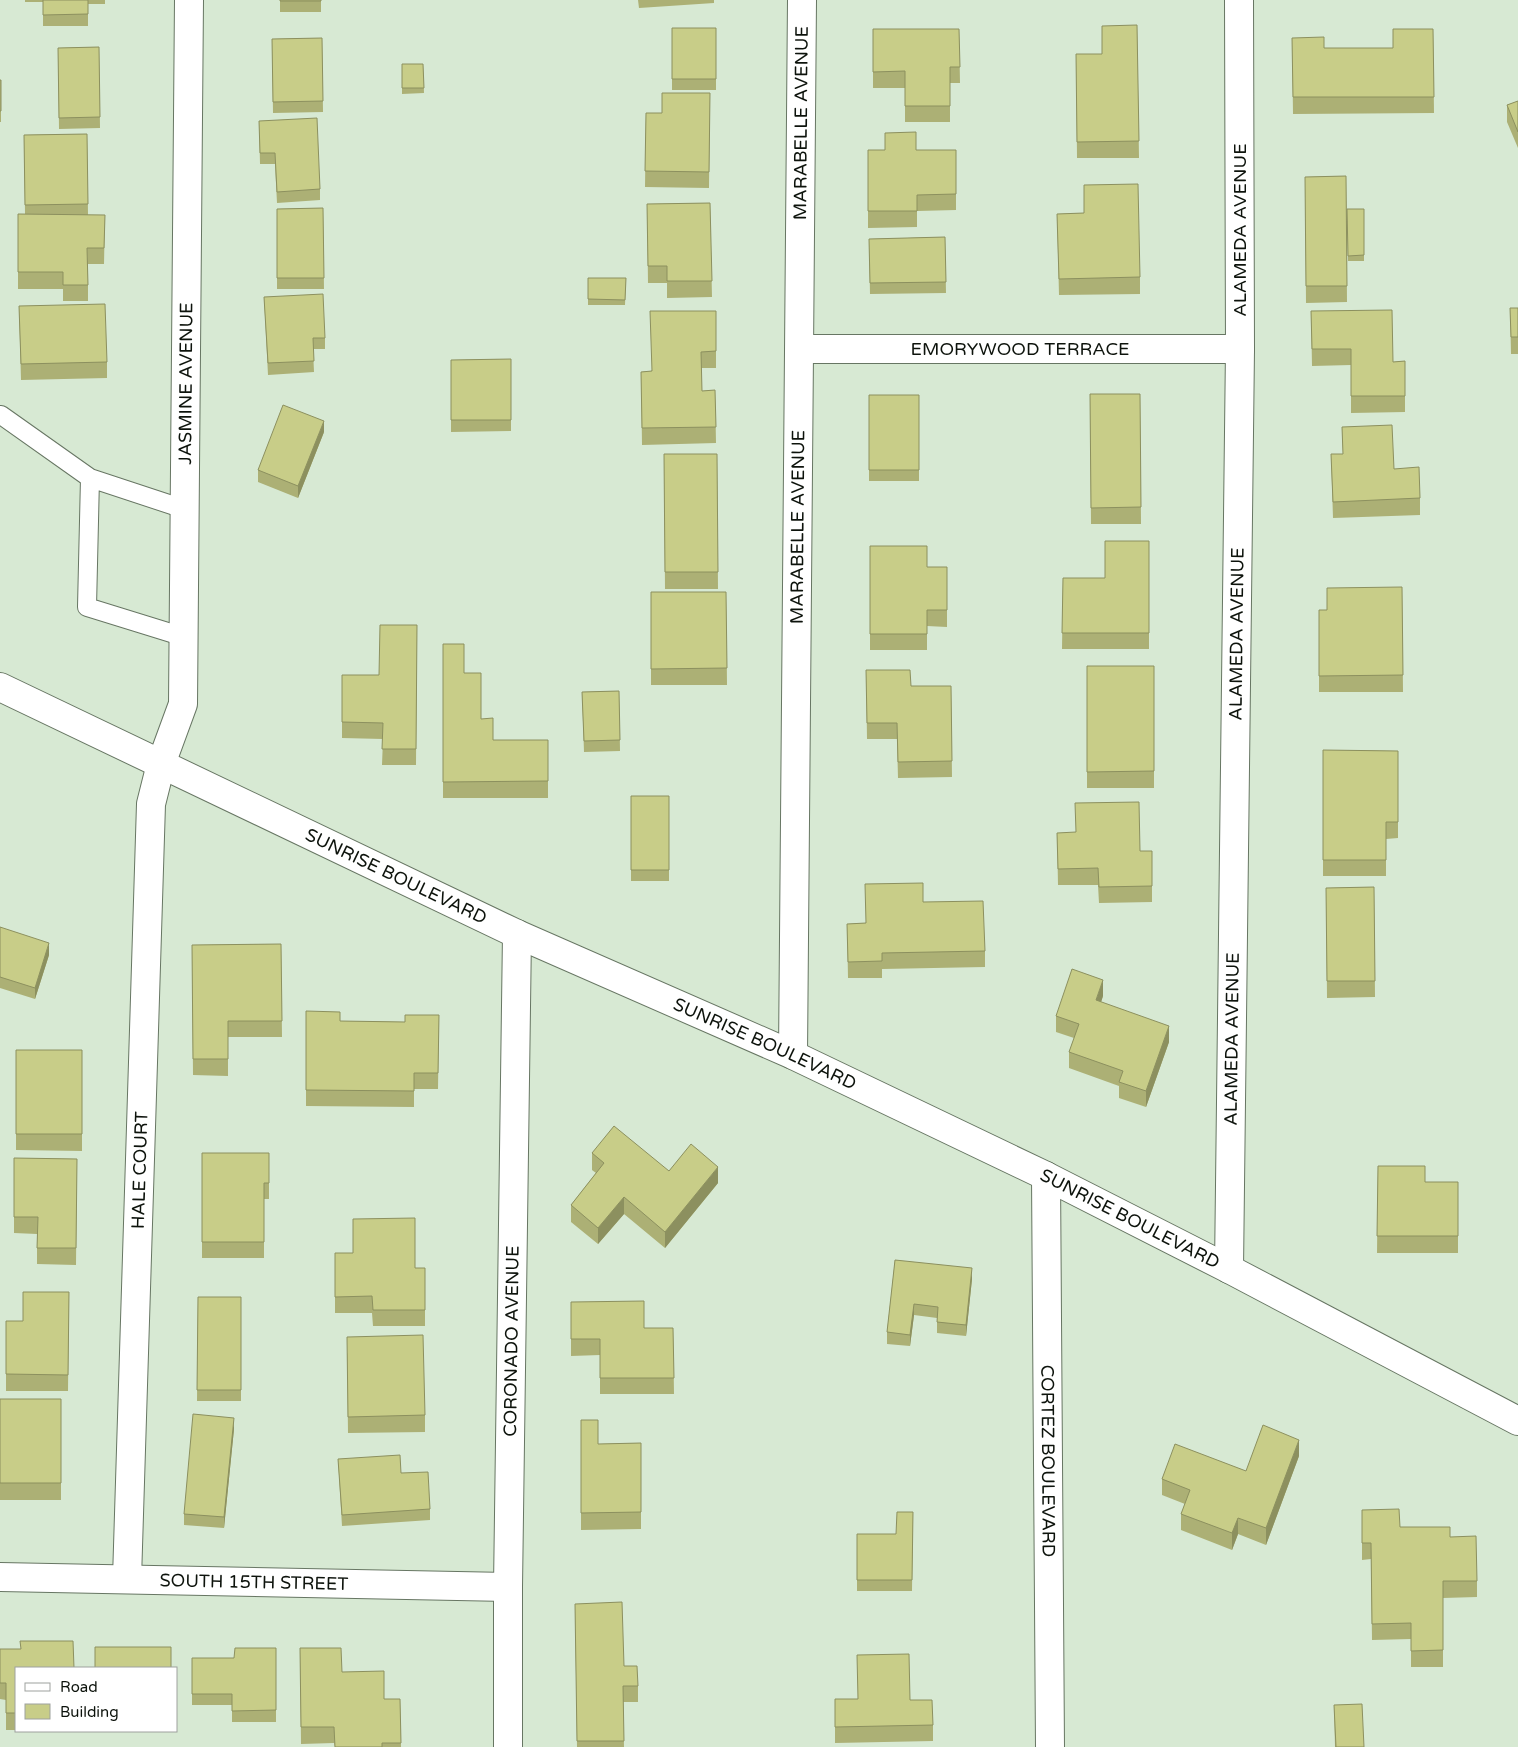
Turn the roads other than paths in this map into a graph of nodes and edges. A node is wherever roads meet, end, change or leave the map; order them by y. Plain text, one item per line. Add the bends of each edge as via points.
1 (190, 0) edge
2 (802, 0) edge
3 (1239, 0) edge
4 (800, 349) junction
5 (1240, 349) junction
6 (0, 415) edge
7 (90, 478) junction
8 (184, 508) junction
9 (184, 637) junction
10 (0, 687) edge
11 (161, 764) junction
12 (517, 934) junction
13 (793, 1055) junction
14 (1046, 1176) junction
15 (1230, 1269) junction
16 (1518, 1421) edge
17 (0, 1577) edge
18 (127, 1579) junction
19 (508, 1587) junction
20 (508, 1747) edge
21 (1050, 1747) edge

1 - 8 street, JASMINE AVENUE
2 - 4 street, MARABELLE AVENUE
3 - 5 street, ALAMEDA AVENUE
4 - 5 street, EMORYWOOD TERRACE
4 - 13 street, MARABELLE AVENUE
5 - 15 street, ALAMEDA AVENUE
6 - 7 lane
7 - 8 lane
7 - 9 lane via 87,607
8 - 9 street, JASMINE AVENUE
9 - 11 street, JASMINE AVENUE via 183,704
10 - 11 street, SUNRISE BOULEVARD
11 - 12 street, SUNRISE BOULEVARD
11 - 18 street, HALE COURT via 151,804
12 - 13 street, SUNRISE BOULEVARD
12 - 19 street, CORONADO AVENUE
13 - 14 street, SUNRISE BOULEVARD
14 - 15 street, SUNRISE BOULEVARD
14 - 21 street, CORTEZ BOULEVARD
15 - 16 street, SUNRISE BOULEVARD
17 - 18 street, SOUTH 15TH STREET
18 - 19 street, SOUTH 15TH STREET
19 - 20 street, CORONADO AVENUE

